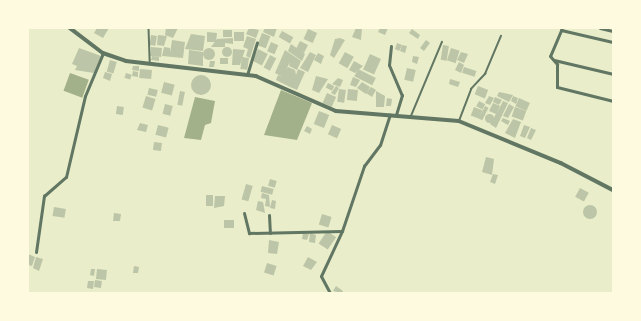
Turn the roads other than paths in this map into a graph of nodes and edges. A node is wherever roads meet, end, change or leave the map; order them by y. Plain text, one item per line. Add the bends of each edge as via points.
1 (70, 28) edge
2 (149, 28) edge
3 (600, 28) edge
4 (562, 29) edge
5 (613, 31) edge
6 (501, 36) dead end
7 (257, 42) dead end
8 (442, 42) dead end
9 (613, 42) edge
10 (391, 46) dead end
11 (103, 53) junction
12 (554, 60) junction
13 (150, 63) junction
14 (613, 74) edge
15 (247, 75) junction
16 (613, 101) edge
17 (390, 115) junction
18 (396, 115) junction
19 (410, 117) junction
20 (459, 121) junction
21 (613, 190) edge
22 (244, 213) dead end
23 (269, 215) dead end
24 (342, 231) junction
25 (270, 232) junction
26 (36, 252) dead end
27 (330, 293) edge

1 - 11 street
2 - 13 lane
3 - 5 street
4 - 9 street
4 - 12 street via 550,56
6 - 20 lane via 485,74 471,89
7 - 15 street
8 - 19 lane
10 - 18 street via 389,65 402,95
11 - 13 street
11 - 26 street via 85,96 66,177 44,196
12 - 14 street
12 - 16 street via 557,87
13 - 15 street
15 - 17 street via 336,111
17 - 18 street
17 - 24 street via 380,145 364,166
18 - 19 street
19 - 20 street
20 - 21 street via 561,163
22 - 25 street via 248,232
23 - 25 street
24 - 25 street
24 - 27 street via 321,276

